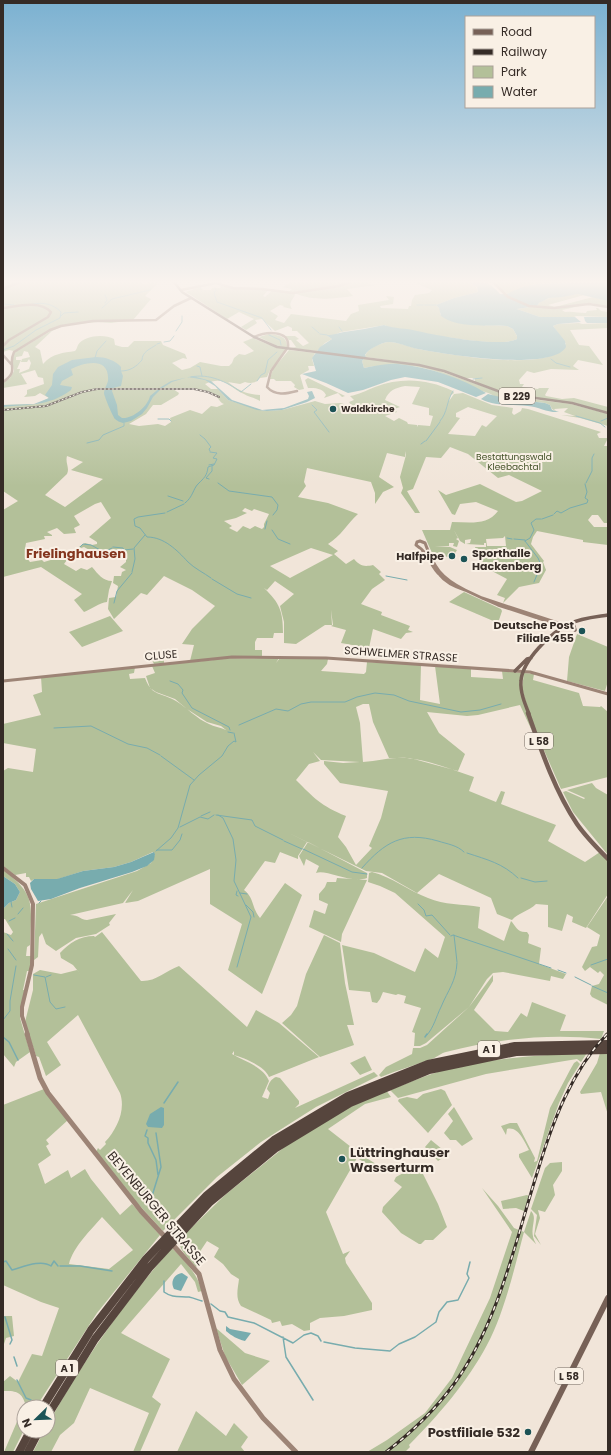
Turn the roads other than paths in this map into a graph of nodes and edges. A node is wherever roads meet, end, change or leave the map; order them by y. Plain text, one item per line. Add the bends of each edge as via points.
1 (17, 350) edge
2 (287, 350) edge
3 (296, 350) edge
4 (3, 355) edge
5 (12, 364) junction
6 (3, 382) edge
7 (297, 391) dead end
8 (608, 413) edge
9 (426, 546) junction
10 (420, 547) junction
11 (454, 586) junction
12 (463, 590) junction
13 (458, 592) dead end
14 (507, 608) junction
15 (608, 615) edge
16 (573, 623) junction
17 (555, 624) junction
18 (565, 626) junction
19 (575, 630) dead end
20 (558, 632) junction
21 (531, 658) junction
22 (190, 662) joint
23 (517, 672) junction
24 (3, 681) edge
25 (608, 694) edge
26 (608, 859) edge
27 (3, 868) edge
28 (607, 1048) edge
29 (608, 1298) edge
30 (95, 1331) junction
31 (48, 1399) edge
32 (56, 1401) edge
33 (26, 1439) edge
34 (35, 1439) edge
35 (19, 1452) edge
36 (28, 1452) edge
37 (296, 1452) edge
38 (531, 1452) edge

1 - 5 main road via 11,357
2 - 7 main road via 269,374 267,386 270,391 283,394
3 - 8 main road, B 229 via 426,366 506,394 572,403
4 - 5 main road
5 - 6 main road via 14,370
9 - 10 main road
9 - 10 main road via 424,542 418,541 416,544
9 - 12 main road via 440,573
10 - 11 main road via 438,574
11 - 12 main road
11 - 13 main road
12 - 14 main road
14 - 17 main road
14 - 18 main road
15 - 16 main road, L 58
16 - 18 main road, L 58
16 - 19 main road
17 - 18 main road
17 - 20 main road
18 - 20 main road, L 58
20 - 21 main road, L 58
21 - 23 main road via 527,659
21 - 26 main road, L 58 via 523,674 521,688 535,731 571,814
22 - 23 main road, SCHWELMER STRASSE via 240,657 323,658
22 - 24 main road, CLUSE
23 - 25 main road, SCHWELMER STRASSE via 527,672
27 - 37 main road, BEYENBURGER STRASSE via 25,885 33,904 33,962 22,1016 45,1088 141,1211 195,1268 203,1284 220,1350 233,1378 256,1410
28 - 30 highway, A 1 via 592,1046 533,1050 482,1057 379,1085 281,1144 212,1199 174,1232
29 - 38 main road, L 58
30 - 31 highway, A 1
30 - 32 highway, A 1
33 - 35 highway
34 - 36 highway

